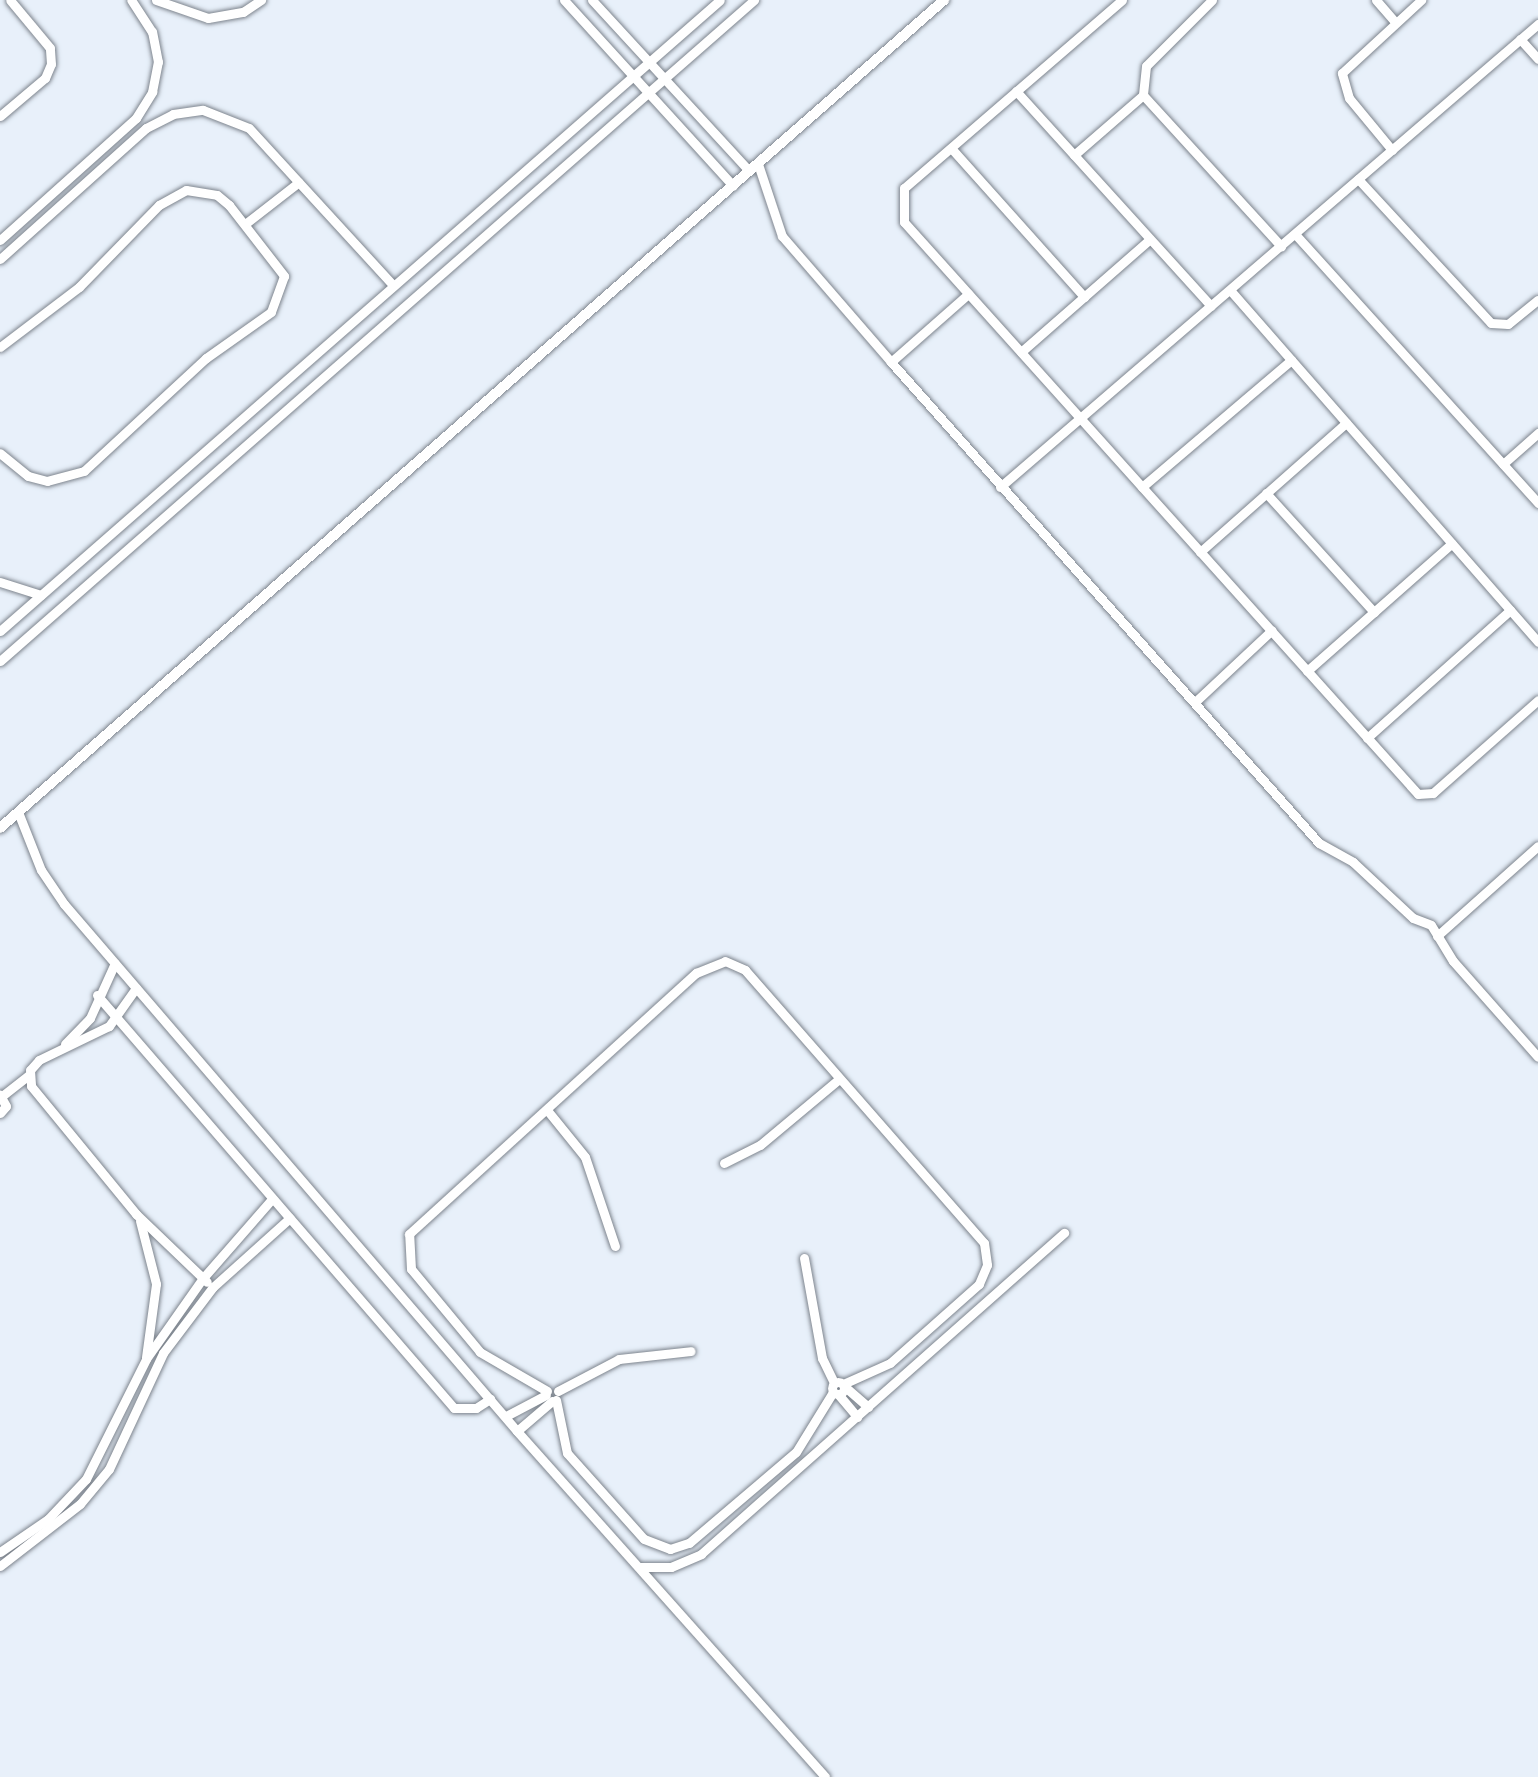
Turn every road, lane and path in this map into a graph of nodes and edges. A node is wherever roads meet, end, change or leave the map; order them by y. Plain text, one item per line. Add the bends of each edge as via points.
1 (10, 0) edge
2 (131, 0) edge
3 (156, 0) edge
4 (261, 0) edge
5 (564, 0) edge
6 (592, 0) edge
7 (720, 0) edge
8 (754, 0) edge
9 (944, 0) edge
10 (1122, 0) edge
11 (1212, 0) edge
12 (1376, 0) edge
13 (1421, 0) edge
14 (1396, 22) junction
15 (1538, 24) edge
16 (1520, 39) junction
17 (1538, 59) edge
18 (649, 63) junction
19 (633, 77) junction
20 (665, 81) junction
21 (1016, 92) junction
22 (648, 94) junction
23 (1143, 95) junction
24 (0, 116) edge
25 (950, 148) junction
26 (1392, 150) junction
27 (1074, 155) junction
28 (754, 168) junction
29 (1358, 179) junction
30 (299, 182) junction
31 (733, 186) junction
32 (245, 224) junction
33 (1294, 234) junction
34 (1150, 239) junction
35 (0, 240) edge
36 (1281, 246) junction
37 (0, 259) edge
38 (393, 284) junction
39 (1230, 290) junction
40 (968, 294) junction
41 (1084, 297) junction
42 (1538, 300) edge
43 (1211, 306) junction
44 (0, 347) edge
45 (1021, 352) junction
46 (1291, 360) junction
47 (891, 362) junction
48 (1080, 418) junction
49 (1346, 423) junction
50 (1538, 433) edge
51 (1, 457) edge
52 (1503, 464) junction
53 (1000, 487) junction
54 (1142, 487) junction
55 (1266, 493) junction
56 (1538, 503) edge
57 (1452, 543) junction
58 (1200, 552) junction
59 (0, 582) edge
60 (42, 595) junction
61 (1510, 610) junction
62 (1374, 612) junction
63 (1272, 630) junction
64 (0, 631) edge
65 (1538, 642) edge
66 (0, 660) edge
67 (1308, 671) junction
68 (1538, 700) edge
69 (1195, 702) junction
70 (1367, 738) junction
71 (18, 812) junction
72 (0, 828) edge
73 (1538, 846) edge
74 (1438, 936) junction
75 (115, 963) junction
76 (136, 988) junction
77 (98, 995) junction
78 (116, 1017) junction
79 (64, 1046) junction
80 (1538, 1057) edge
81 (29, 1076) junction
82 (839, 1079) junction
83 (1, 1096) edge
84 (546, 1110) junction
85 (0, 1113) edge
86 (724, 1163) dead end
87 (272, 1199) junction
88 (136, 1214) junction
89 (290, 1218) junction
90 (1064, 1233) dead end
91 (616, 1246) dead end
92 (804, 1258) dead end
93 (203, 1278) junction
94 (213, 1287) junction
95 (691, 1351) dead end
96 (146, 1360) junction
97 (839, 1388) junction
98 (552, 1395) junction
99 (490, 1399) junction
100 (868, 1407) junction
101 (506, 1416) junction
102 (857, 1416) junction
103 (517, 1431) junction
104 (0, 1552) edge
105 (0, 1566) edge
106 (639, 1567) junction
107 (826, 1777) edge

1 - 24 street via 50,48 51,64 45,78
2 - 35 street via 152,32 158,62 152,92 136,118
3 - 4 street via 208,18 242,12
5 - 19 street
6 - 18 street
7 - 18 street
8 - 20 street
9 - 28 street
10 - 21 street
11 - 23 street via 1146,66
12 - 14 street
13 - 14 street
14 - 26 street via 1348,62 1342,78 1349,98
15 - 16 street
16 - 17 street
16 - 26 street
18 - 19 street
18 - 20 street
19 - 22 street
19 - 38 street
20 - 22 street
20 - 28 street
21 - 25 street
21 - 27 street
22 - 31 street
22 - 66 street
23 - 27 street
23 - 36 street
25 - 40 street via 904,188 900,211
25 - 41 street
26 - 29 street
27 - 34 street
28 - 31 street
28 - 47 street via 782,236
29 - 33 street
29 - 42 street via 1491,323 1508,324
30 - 32 street
30 - 37 street via 241,122 203,110 173,114 146,128
30 - 38 street
31 - 71 street
32 - 44 street via 217,196 186,190 172,195 79,288
32 - 51 street via 280,264 283,290 271,312 206,358 84,472 47,481
33 - 36 street
33 - 52 street
34 - 41 street
34 - 43 street
36 - 39 street
38 - 60 street
39 - 43 street
39 - 46 street
40 - 45 street
40 - 47 street
41 - 45 street
43 - 48 street
45 - 48 street
46 - 49 street
46 - 54 street
47 - 53 street
48 - 53 street
48 - 54 street
49 - 55 street
49 - 57 street
50 - 52 street
52 - 56 street
53 - 69 street
54 - 58 street
55 - 58 street
55 - 62 street
57 - 61 street
57 - 62 street
58 - 63 street
59 - 60 street
60 - 64 street
61 - 65 street
61 - 70 street
62 - 67 street
63 - 67 street
63 - 69 street
67 - 70 street
68 - 70 street via 1428,795 1418,794
69 - 74 street via 1318,842 1358,865
71 - 72 street
71 - 75 street via 40,870
73 - 74 street
74 - 80 street
75 - 76 street
75 - 77 street
76 - 78 street
76 - 99 street
77 - 78 street
77 - 79 street via 90,1018
78 - 79 street
78 - 87 street
79 - 81 street via 38,1060
81 - 83 street
81 - 88 street via 33,1091
82 - 84 street via 745,970 714,962
82 - 86 street via 760,1145
82 - 97 street via 979,1234 987,1254 979,1284 890,1363
83 - 85 street via 6,1106
84 - 91 street via 585,1157
84 - 98 street via 414,1226 405,1252 411,1270 480,1352
87 - 89 street
87 - 93 street
88 - 93 street
88 - 96 street via 156,1284
89 - 94 street
89 - 99 street via 454,1408 476,1408
90 - 100 street
92 - 97 street via 822,1358
93 - 94 street
93 - 96 street
94 - 105 street via 156,1365 109,1469 56,1528
95 - 98 street via 619,1359
96 - 104 street via 86,1479 48,1520
97 - 98 street via 796,1452 689,1544 670,1548 644,1539 567,1453
97 - 100 street
97 - 102 street
98 - 101 street
98 - 103 street
99 - 101 street
100 - 102 street
101 - 103 street
102 - 106 street via 701,1554 672,1567
103 - 106 street
106 - 107 street

